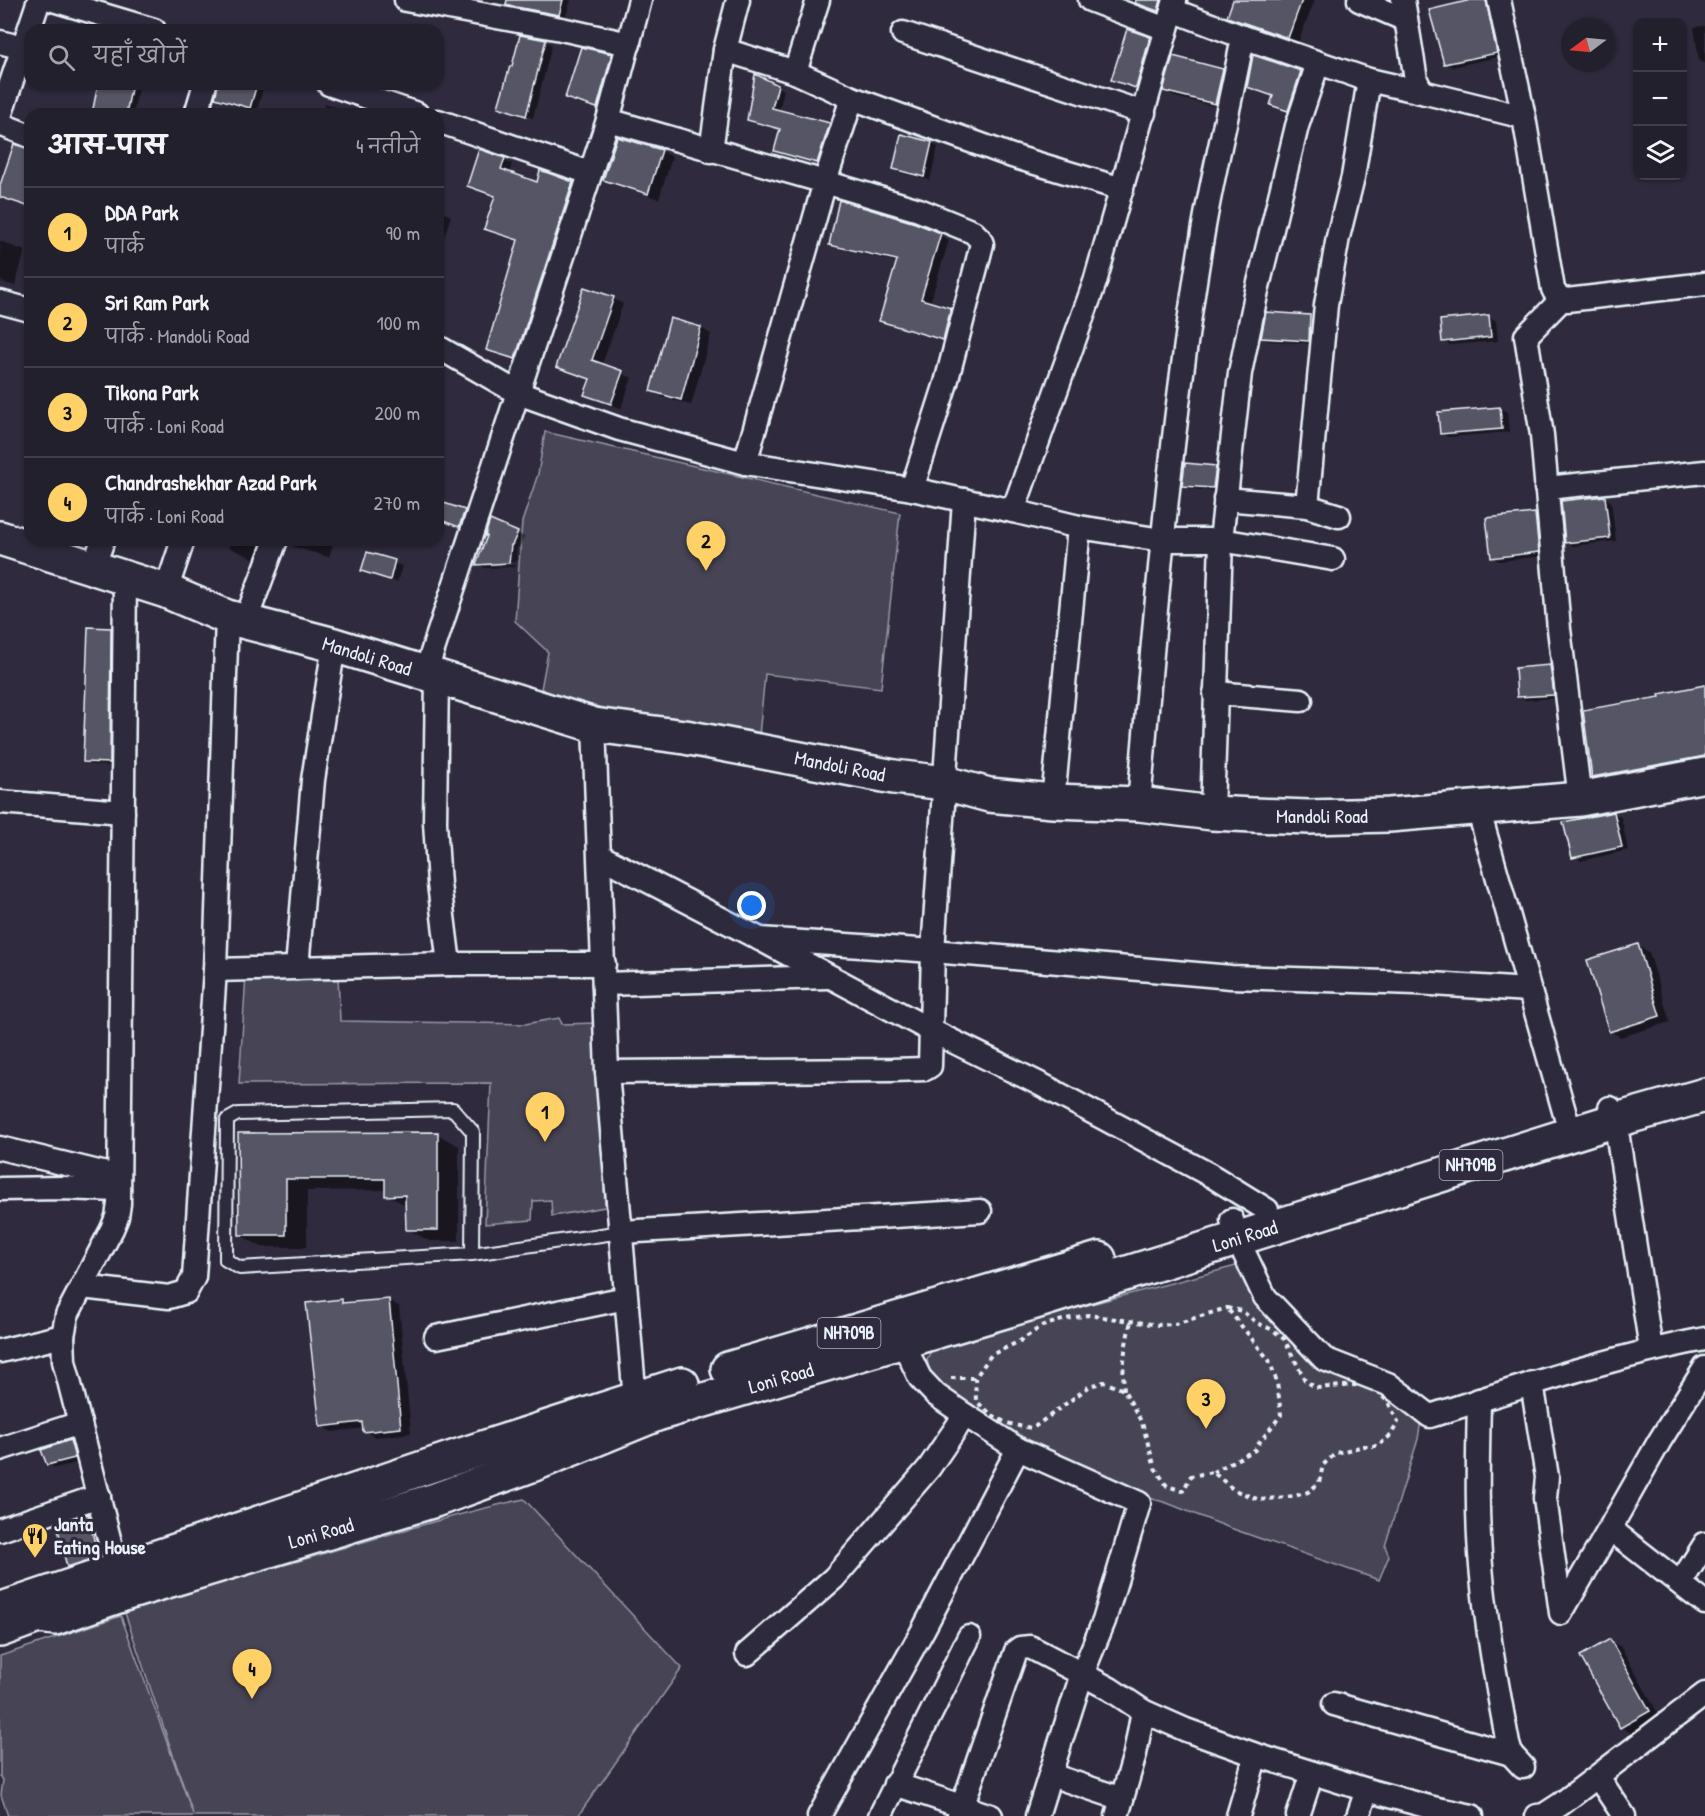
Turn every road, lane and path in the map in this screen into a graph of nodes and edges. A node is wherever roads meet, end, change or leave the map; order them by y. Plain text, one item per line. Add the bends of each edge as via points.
1 (39, 0) edge
2 (53, 0) edge
3 (406, 0) edge
4 (640, 0) edge
5 (738, 0) edge
6 (818, 0) edge
7 (1090, 0) edge
8 (1359, 0) edge
9 (1499, 0) edge
10 (483, 7) edge
11 (1405, 10) edge
12 (1171, 13) edge
13 (31, 24) edge
14 (134, 24) edge
15 (903, 33) dead end
16 (1243, 37) junction
17 (0, 42) edge
18 (629, 44) junction
19 (24, 45) edge
20 (23, 48) junction
21 (725, 50) junction
22 (1318, 63) junction
23 (795, 72) junction
24 (1369, 80) junction
25 (203, 90) edge
26 (347, 90) edge
27 (1426, 93) junction
28 (852, 98) junction
29 (198, 108) edge
30 (399, 108) edge
31 (1144, 113) junction
32 (0, 116) edge
33 (1524, 117) junction
34 (608, 120) junction
35 (0, 123) edge
36 (444, 123) edge
37 (24, 133) edge
38 (711, 151) junction
39 (590, 173) junction
40 (825, 182) junction
41 (1122, 189) junction
42 (1705, 284) edge
43 (1562, 299) junction
44 (0, 302) edge
45 (24, 308) edge
46 (444, 350) edge
47 (518, 393) junction
48 (745, 463) junction
49 (1705, 472) edge
50 (1546, 488) junction
51 (912, 489) junction
52 (1225, 499) junction
53 (964, 500) junction
54 (1307, 506) junction
55 (1013, 511) junction
56 (1339, 516) dead end
57 (1079, 527) junction
58 (0, 538) edge
59 (1162, 540) junction
60 (1221, 540) junction
61 (24, 542) edge
62 (45, 546) edge
63 (181, 546) edge
64 (273, 546) edge
65 (62, 549) edge
66 (98, 554) edge
67 (1333, 559) dead end
68 (125, 577) junction
69 (166, 591) junction
70 (236, 619) junction
71 (334, 645) junction
72 (431, 675) junction
73 (1215, 693) junction
74 (1301, 700) dead end
75 (594, 725) junction
76 (1705, 775) edge
77 (945, 783) junction
78 (1580, 799) junction
79 (1053, 801) junction
80 (0, 802) edge
81 (1138, 804) junction
82 (1478, 808) junction
83 (123, 812) junction
84 (1212, 813) junction
85 (600, 856) junction
86 (760, 939) junction
87 (933, 951) junction
88 (449, 964) junction
89 (297, 968) junction
90 (215, 970) junction
91 (604, 974) junction
92 (829, 977) junction
93 (1529, 990) junction
94 (932, 1031) junction
95 (607, 1072) junction
96 (1705, 1080) edge
97 (1705, 1095) edge
98 (1611, 1114) junction
99 (1566, 1118) junction
100 (0, 1148) edge
101 (119, 1184) junction
102 (0, 1190) edge
103 (1267, 1210) junction
104 (980, 1211) dead end
105 (1235, 1229) junction
106 (621, 1232) junction
107 (472, 1254) junction
108 (82, 1287) junction
109 (626, 1298) junction
110 (1227, 1308) junction
111 (1131, 1321) junction
112 (63, 1336) junction
113 (436, 1337) dead end
114 (1705, 1339) edge
115 (904, 1341) junction
116 (1651, 1349) junction
117 (0, 1352) edge
118 (1705, 1368) edge
119 (1532, 1383) junction
120 (1124, 1390) junction
121 (1479, 1400) junction
122 (635, 1411) junction
123 (965, 1415) junction
124 (80, 1423) junction
125 (0, 1449) edge
126 (1018, 1449) junction
127 (1213, 1472) junction
128 (99, 1496) junction
129 (1614, 1521) junction
130 (0, 1530) edge
131 (1705, 1544) edge
132 (122, 1581) junction
133 (1681, 1582) junction
134 (1703, 1598) edge
135 (0, 1609) edge
136 (0, 1630) edge
137 (969, 1637) dead end
138 (747, 1654) dead end
139 (1082, 1674) junction
140 (1705, 1694) edge
141 (1334, 1704) dead end
142 (1143, 1711) junction
143 (1256, 1755) junction
144 (1312, 1773) junction
145 (1051, 1775) junction
146 (1598, 1776) junction
147 (895, 1784) junction
148 (1367, 1790) junction
149 (1119, 1808) edge
150 (961, 1811) edge
151 (1432, 1812) edge
152 (819, 1816) edge
153 (880, 1816) edge
154 (991, 1816) edge
155 (1037, 1816) edge
156 (1238, 1816) edge
157 (1298, 1816) edge
158 (1358, 1816) edge
159 (1472, 1816) edge
160 (1537, 1816) edge
161 (1544, 1816) edge
162 (1624, 1816) edge

1 - 13 street
2 - 14 street
3 - 10 street
4 - 18 street
5 - 21 street
6 - 23 street
7 - 12 street
8 - 11 street
9 - 33 street
10 - 18 street
11 - 27 street via 1416,80
12 - 16 street
12 - 31 street
15 - 31 street
16 - 22 street
16 - 59 street via 1203,231
17 - 20 street
18 - 34 street
19 - 20 street
20 - 32 street
21 - 23 street
21 - 38 street
22 - 24 street
22 - 52 street via 1297,126 1256,295 1240,373
23 - 28 street
24 - 27 street
24 - 54 street via 1326,305
25 - 29 street
26 - 30 street
27 - 33 street
28 - 40 street
28 - 41 street via 1012,156
31 - 41 street
33 - 43 street via 1553,289
34 - 38 street
34 - 39 street
35 - 37 street
36 - 39 street
38 - 40 street
39 - 47 street
40 - 48 street
40 - 51 street via 919,210 973,232 980,239 981,250 948,372
41 - 55 street via 1095,282
42 - 43 street
43 - 50 street via 1526,336
44 - 45 street
46 - 47 street
47 - 48 street via 619,429
47 - 72 street
48 - 51 street
49 - 50 street
50 - 78 street
51 - 53 street
52 - 54 street
52 - 60 street
53 - 55 street
53 - 77 street
54 - 56 street
55 - 57 street
57 - 59 street
57 - 79 street
58 - 61 main road, Mandoli Road
59 - 60 street
59 - 81 street
60 - 67 street
60 - 73 street
62 - 65 main road, Mandoli Road
63 - 69 street
64 - 70 street
65 - 66 main road, Mandoli Road
66 - 68 main road, Mandoli Road
68 - 69 main road, Mandoli Road
68 - 83 street
69 - 70 main road, Mandoli Road
70 - 71 main road, Mandoli Road
70 - 90 street
71 - 72 main road, Mandoli Road
71 - 89 street via 313,780
72 - 75 main road, Mandoli Road
72 - 88 street via 435,822
73 - 74 street
73 - 84 street
75 - 77 main road, Mandoli Road
75 - 85 street
76 - 78 main road, Mandoli Road
77 - 79 main road, Mandoli Road via 989,795
77 - 87 street
78 - 82 main road, Mandoli Road
79 - 81 main road, Mandoli Road
80 - 83 street
81 - 84 main road, Mandoli Road
82 - 84 main road, Mandoli Road via 1310,817
82 - 93 street
83 - 101 street
85 - 86 street
85 - 91 street
86 - 87 street
86 - 92 street
87 - 93 street via 1231,977
87 - 94 street
88 - 89 street
88 - 91 street
89 - 90 street
90 - 108 street via 194,1277 186,1292 169,1297
91 - 92 street
91 - 95 street
92 - 94 street
93 - 99 street
94 - 95 street via 931,1063 925,1069
94 - 103 street via 1128,1130
95 - 106 street
96 - 98 main road, Loni Road / NH709B
97 - 98 main road, Loni Road / NH709B
98 - 99 main road, Loni Road / NH709B
98 - 105 main road, Loni Road / NH709B
98 - 116 street
99 - 103 main road, Loni Road / NH709B
100 - 101 street
101 - 102 street
101 - 108 street via 117,1217
103 - 105 main road, Loni Road / NH709B
104 - 106 street
105 - 115 main road, Loni Road / NH709B via 1032,1303
105 - 121 street via 1265,1298 1324,1359 1388,1384 1430,1416
105 - 122 main road, Loni Road / NH709B via 924,1310
106 - 107 lane
106 - 109 street
107 - 107 lane via 473,1132 453,1109 238,1114 227,1120 226,1260 240,1268
108 - 112 street via 67,1315
109 - 113 street
109 - 122 street
110 - 111 path via 1175,1324
110 - 127 path via 1269,1360 1277,1382 1281,1416 1255,1450
110 - 127 path via 1242,1311 1284,1339 1305,1380 1316,1388 1370,1384 1388,1401 1398,1422 1378,1446 1336,1453 1323,1466 1319,1483 1295,1496 1260,1500 1234,1490
111 - 120 path via 1123,1357
111 - 120 path via 1088,1315 1042,1326 991,1355 975,1378 976,1401 994,1418 1033,1428 1090,1386 1104,1382
112 - 117 street
112 - 124 street via 64,1361
114 - 116 street
115 - 122 main road, Loni Road / NH709B via 657,1414
115 - 123 street via 920,1378
116 - 119 street
118 - 129 street
119 - 121 street
119 - 129 street via 1547,1477 1545,1498 1561,1613
120 - 127 path via 1142,1423 1155,1468 1167,1486 1183,1491 1191,1476
121 - 141 street via 1481,1566 1494,1670 1517,1760
122 - 132 main road, Loni Road / NH709B via 435,1500
123 - 126 street
123 - 138 street via 929,1468 834,1578
124 - 125 street
124 - 128 street
126 - 139 street via 1139,1503 1104,1621
126 - 152 street
128 - 130 street
128 - 132 street
129 - 133 street via 1618,1535
131 - 133 street
132 - 135 main road, Loni Road / NH709B
132 - 136 main road, Loni Road / NH709B via 55,1618 38,1616
133 - 134 street
137 - 147 street
139 - 142 street
139 - 145 street
139 - 150 street via 1030,1647 1016,1651
140 - 146 street
142 - 143 street
142 - 149 street
143 - 144 street
143 - 156 street
144 - 148 street
144 - 157 street
145 - 149 street
145 - 155 street
146 - 161 street
146 - 162 street
147 - 150 street
147 - 153 street
148 - 151 street
148 - 158 street
150 - 154 street
151 - 159 street
160 - 161 street

